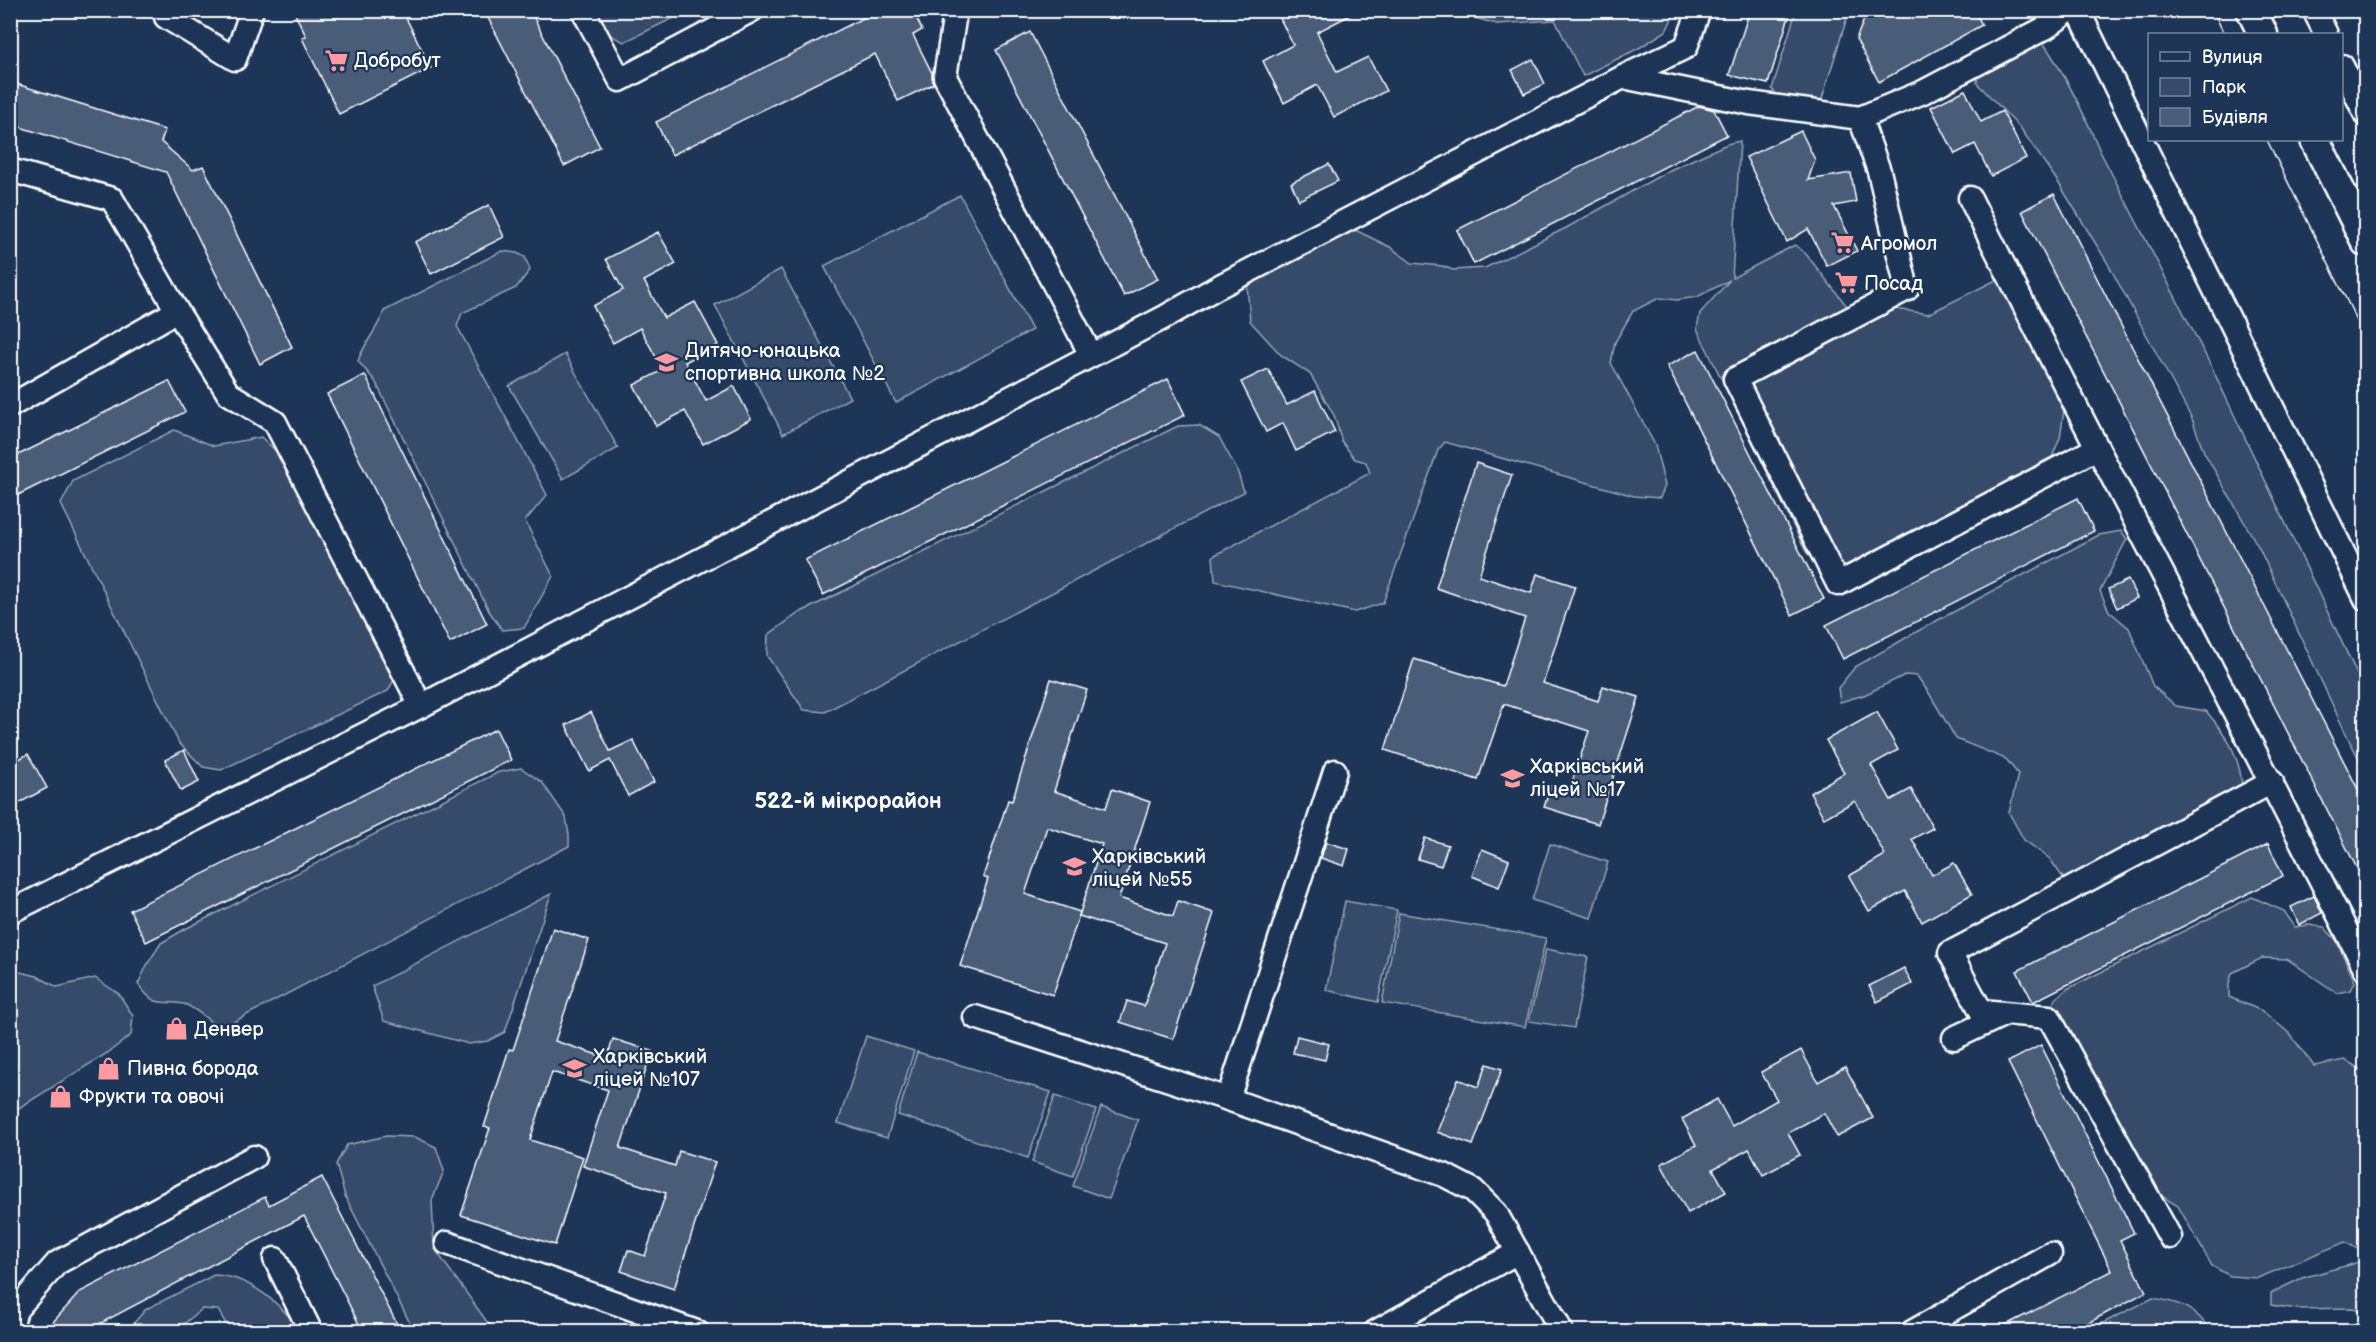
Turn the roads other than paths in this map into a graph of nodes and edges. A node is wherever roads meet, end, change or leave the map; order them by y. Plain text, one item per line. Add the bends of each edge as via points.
1 (252, 10) edge
2 (583, 10) edge
3 (752, 10) edge
4 (949, 10) edge
5 (1699, 10) edge
6 (2070, 10) edge
7 (2078, 10) edge
8 (2251, 10) edge
9 (2314, 10) edge
10 (166, 17) dead end
11 (2262, 33) edge
12 (2326, 33) edge
13 (2343, 68) edge
14 (1623, 77) junction
15 (2366, 115) edge
16 (1860, 118) junction
17 (2316, 141) edge
18 (10, 170) edge
19 (1970, 198) dead end
20 (2366, 242) edge
21 (177, 311) junction
22 (1091, 355) junction
23 (10, 405) edge
24 (2097, 448) junction
25 (2366, 599) edge
26 (421, 706) junction
27 (1335, 771) dead end
28 (2272, 782) junction
29 (10, 912) edge
30 (2358, 938) edge
31 (2366, 970) edge
32 (2007, 1013) junction
33 (975, 1017) dead end
34 (1954, 1038) dead end
35 (1228, 1099) junction
36 (254, 1157) dead end
37 (2170, 1237) dead end
38 (447, 1243) dead end
39 (1518, 1252) junction
40 (2050, 1254) dead end
41 (275, 1259) dead end
42 (10, 1330) edge
43 (311, 1332) edge
44 (697, 1332) edge
45 (1375, 1332) edge
46 (1562, 1332) edge
47 (1912, 1332) edge

1 - 10 lane via 235,59
2 - 3 lane via 620,80
4 - 22 lane via 954,20 945,77
5 - 14 lane via 1686,47
6 - 16 lane via 2047,27 1923,92
7 - 25 lane
8 - 11 main road
9 - 12 lane
13 - 15 lane
14 - 16 lane via 1749,103
14 - 22 lane
16 - 24 lane via 1879,171 1907,289 1735,379 1838,584
17 - 20 main road
18 - 21 lane via 112,199
19 - 24 lane
21 - 23 lane
21 - 26 lane via 228,393 274,422
22 - 26 lane
24 - 28 lane
26 - 29 lane
27 - 35 lane
28 - 30 lane
28 - 32 lane via 1950,953 1981,1011
30 - 31 lane
32 - 34 lane
32 - 37 lane via 2049,1017
33 - 35 lane
35 - 39 lane via 1444,1175 1473,1190 1496,1213
36 - 42 lane via 57,1263 16,1310
38 - 44 lane
39 - 45 lane
39 - 46 lane
40 - 47 lane
41 - 43 lane

